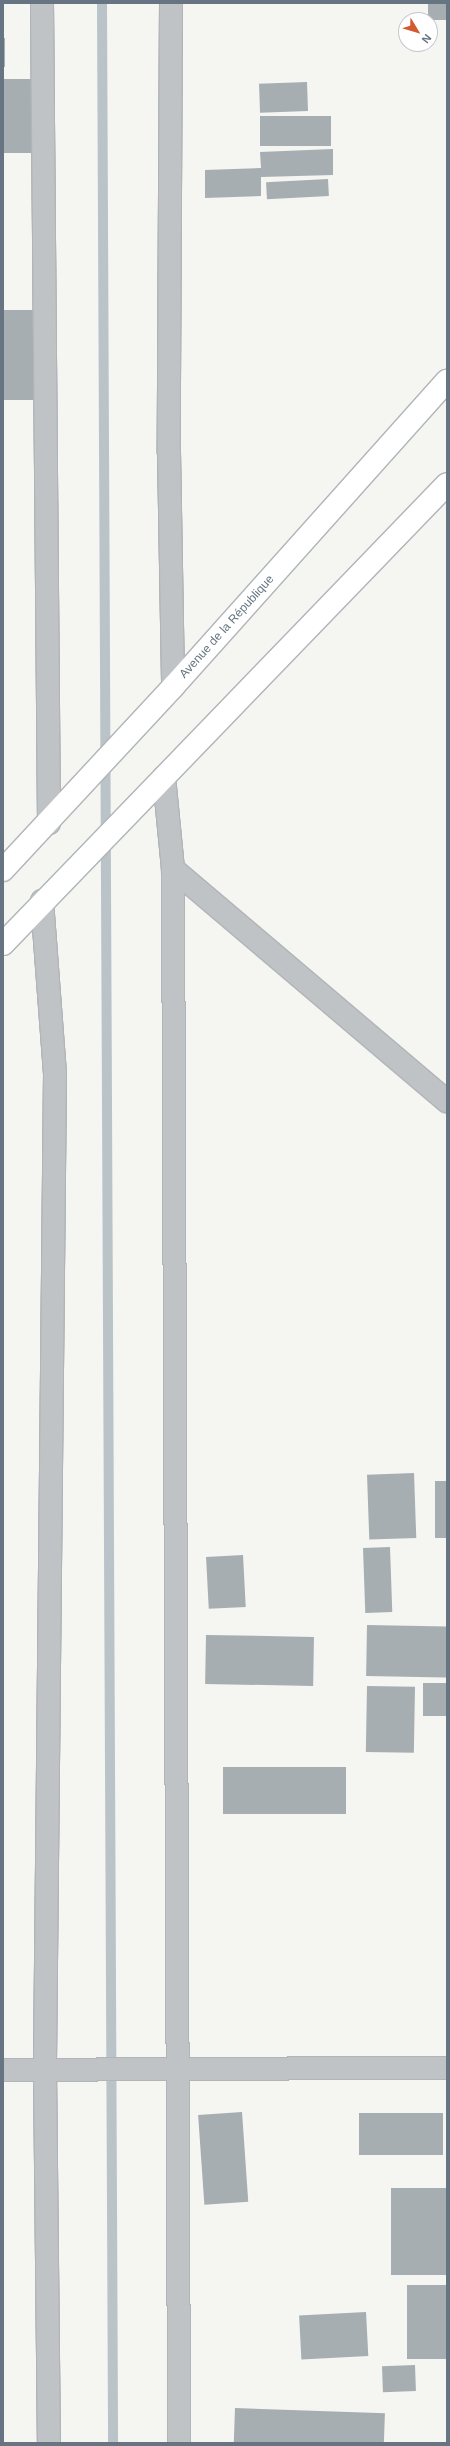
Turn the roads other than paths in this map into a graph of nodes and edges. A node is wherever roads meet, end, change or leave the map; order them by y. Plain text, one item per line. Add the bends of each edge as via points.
1 (42, 3) edge
2 (171, 3) edge
3 (447, 381) edge
4 (447, 484) edge
5 (173, 687) junction
6 (164, 777) junction
7 (49, 823) junction
8 (173, 869) junction
9 (3, 870) edge
10 (42, 902) junction
11 (3, 944) edge
12 (447, 1101) edge
13 (447, 2068) edge
14 (176, 2069) junction
15 (3, 2070) edge
16 (45, 2070) junction
17 (49, 2443) edge
18 (179, 2443) edge

1 - 7 street
2 - 5 street via 169,452
3 - 5 main road, Avenue de la République
4 - 6 main road
5 - 7 main road, Avenue de la République
6 - 8 street
6 - 10 main road
7 - 9 main road, Avenue de la République
8 - 12 street
8 - 14 street
10 - 11 main road
10 - 16 street via 55,1074
13 - 14 street
14 - 16 street
14 - 18 street
15 - 16 street
16 - 17 street

